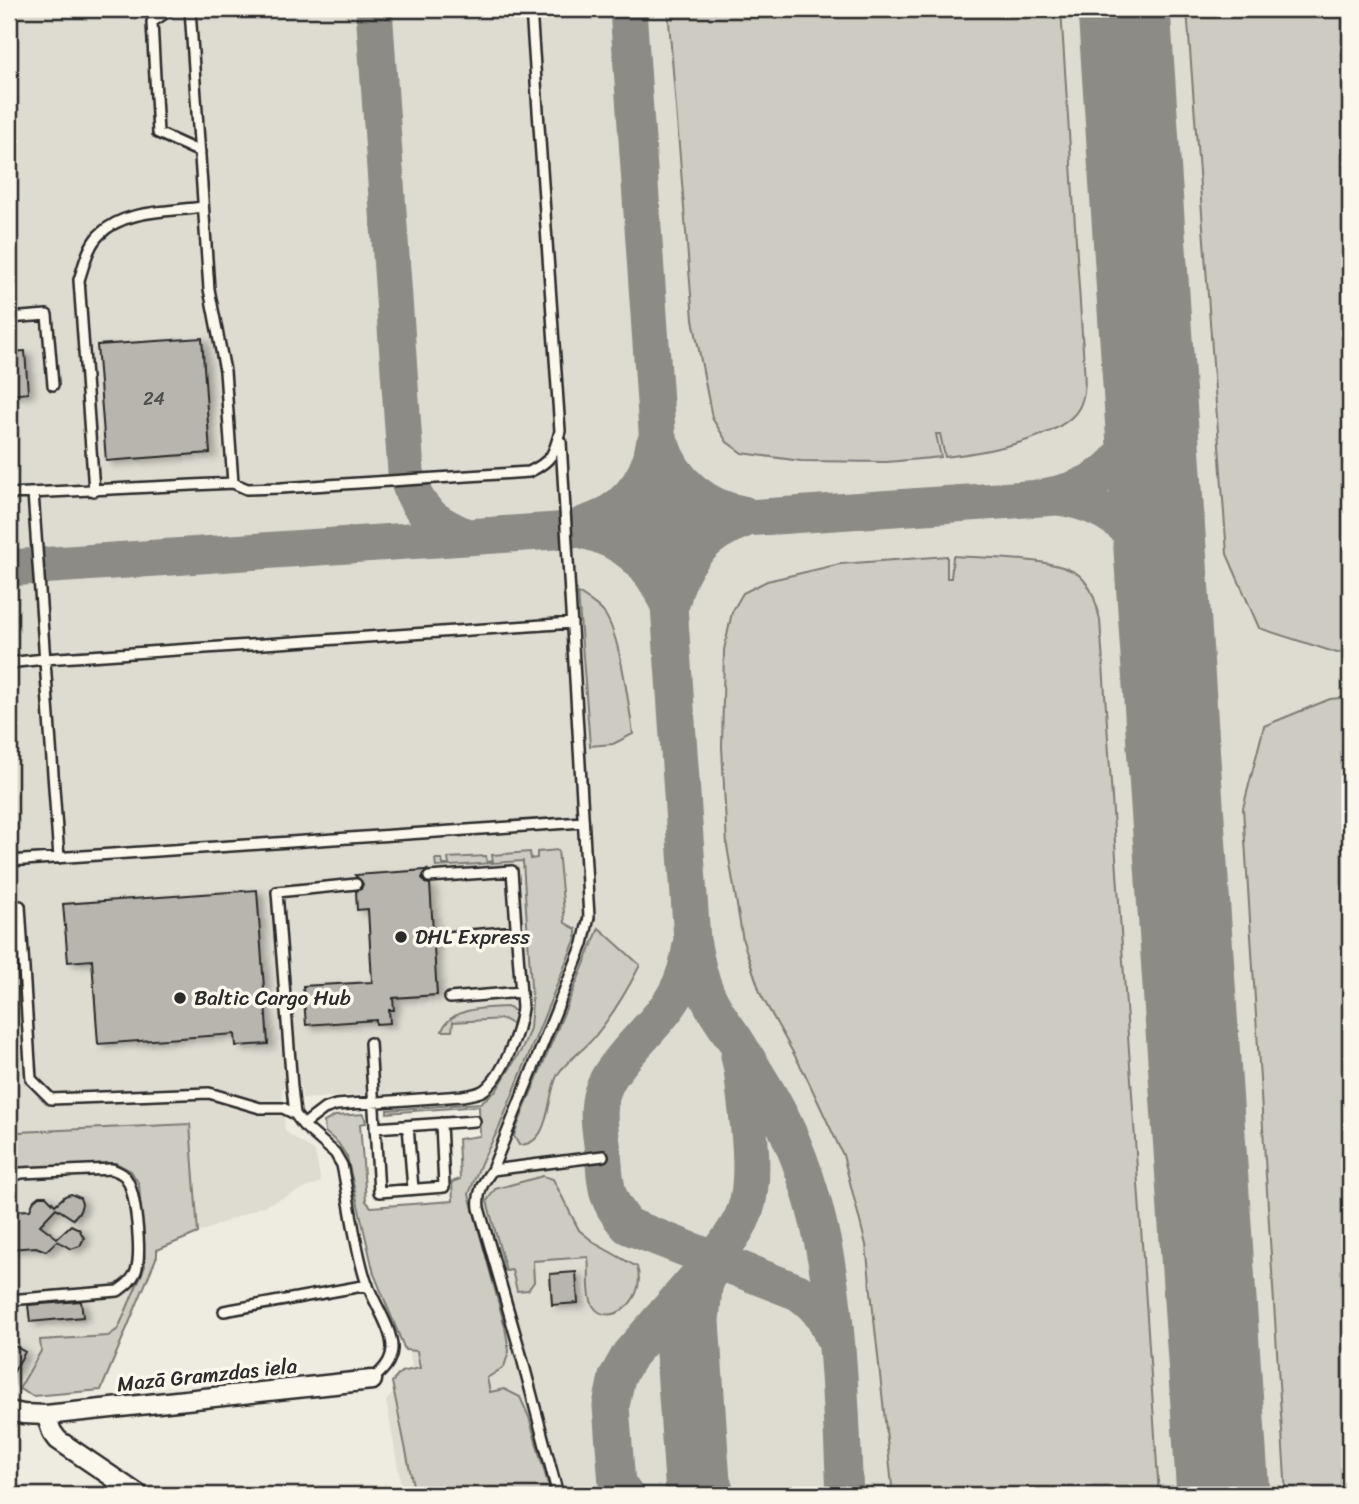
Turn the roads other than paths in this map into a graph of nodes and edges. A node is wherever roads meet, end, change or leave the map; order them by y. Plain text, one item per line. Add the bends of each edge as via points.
1 (171, 9) edge
2 (190, 9) edge
3 (531, 9) edge
4 (200, 152) junction
5 (203, 207) junction
6 (9, 318) edge
7 (53, 385) dead end
8 (560, 431) junction
9 (233, 483) junction
10 (94, 491) junction
11 (33, 493) junction
12 (9, 494) edge
13 (572, 623) junction
14 (45, 659) junction
15 (9, 666) edge
16 (583, 822) junction
17 (9, 852) edge
18 (58, 858) junction
19 (9, 861) edge
20 (429, 877) dead end
21 (356, 884) dead end
22 (20, 906) dead end
23 (517, 931) junction
24 (447, 937) dead end
25 (521, 992) junction
26 (450, 998) dead end
27 (370, 1043) dead end
28 (374, 1103) junction
29 (295, 1114) junction
30 (475, 1121) dead end
31 (441, 1123) junction
32 (303, 1125) junction
33 (408, 1126) junction
34 (375, 1128) junction
35 (603, 1156) dead end
36 (492, 1170) junction
37 (9, 1178) edge
38 (413, 1189) junction
39 (368, 1285) junction
40 (9, 1300) edge
41 (224, 1311) dead end
42 (372, 1380) joint
43 (9, 1411) edge
44 (46, 1415) junction
45 (139, 1495) edge
46 (558, 1495) edge

1 - 4 lane via 152,22 158,133
2 - 4 lane
3 - 8 lane
4 - 5 lane
5 - 9 lane via 209,289 225,370
5 - 10 lane via 120,221 98,235 89,251 79,280
6 - 7 lane via 47,315
8 - 9 lane via 555,453 529,472 281,488 247,489
8 - 13 lane
9 - 10 lane
10 - 11 lane
11 - 12 lane
11 - 14 lane
13 - 14 lane
13 - 16 lane
14 - 15 lane
14 - 18 lane
16 - 18 lane
16 - 36 lane via 587,932
17 - 19 lane
18 - 19 lane
20 - 23 lane via 512,871
21 - 29 lane via 277,892
22 - 29 lane via 31,1079 51,1099 209,1093
23 - 24 lane
23 - 25 lane
25 - 26 lane
25 - 28 lane via 519,1030 495,1079 485,1089 462,1096
27 - 28 lane
28 - 32 lane via 324,1108
28 - 34 lane
29 - 32 lane
30 - 31 lane
31 - 33 lane
31 - 38 lane via 444,1187
32 - 39 lane via 342,1165
33 - 34 lane
33 - 38 lane
34 - 38 lane via 379,1192
35 - 36 lane
36 - 46 lane via 482,1184 479,1208
37 - 40 lane via 21,1173 112,1169 124,1175 133,1191 138,1253 130,1283 118,1291
39 - 41 lane
39 - 42 lane via 392,1346 385,1368
42 - 44 street, Mazā Gramzdas iela
43 - 44 street, Mazā Gramzdas iela
44 - 45 street via 58,1440

